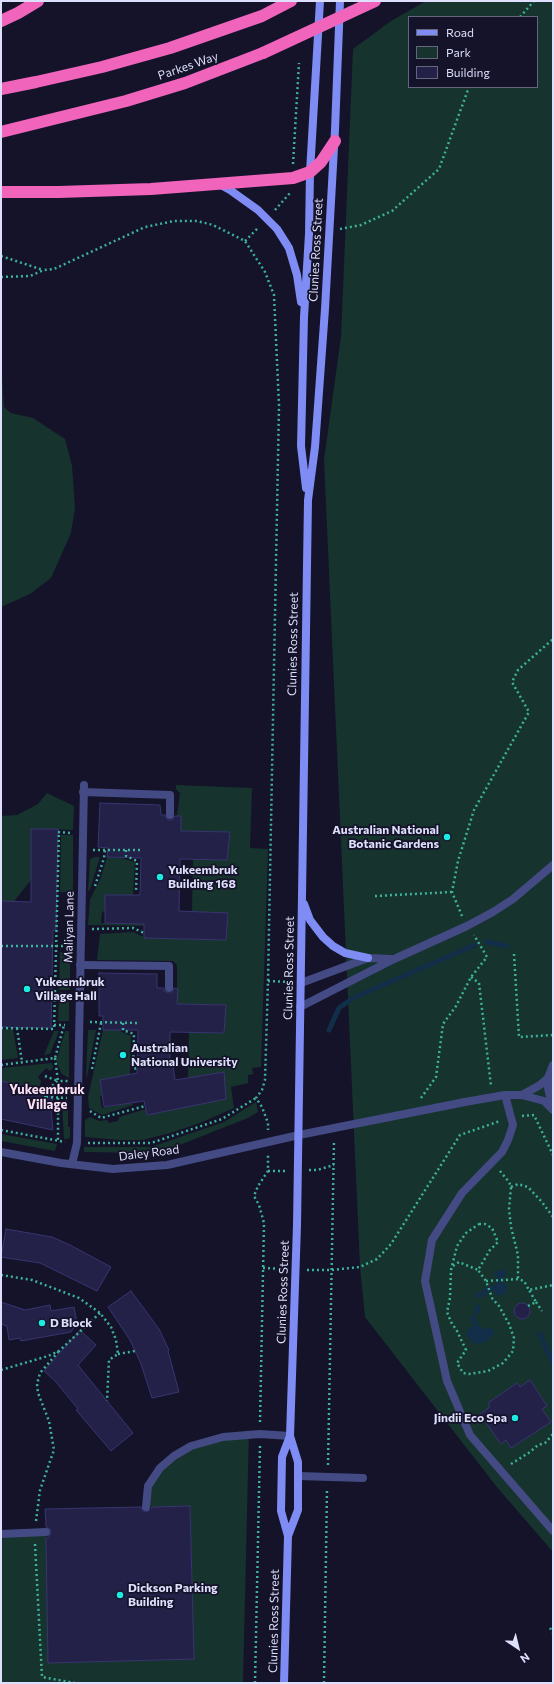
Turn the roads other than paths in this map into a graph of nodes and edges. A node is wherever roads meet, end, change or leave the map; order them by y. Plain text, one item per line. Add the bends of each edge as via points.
1 (38, 1) edge
2 (290, 1) edge
3 (320, 1) edge
4 (340, 1) edge
5 (375, 1) edge
6 (1, 21) edge
7 (1, 89) edge
8 (1, 132) edge
9 (334, 141) junction
10 (310, 172) junction
11 (218, 184) junction
12 (1, 192) edge
13 (304, 317) junction
14 (308, 500) junction
15 (170, 815) dead end
16 (553, 865) edge
17 (302, 899) junction
18 (368, 958) junction
19 (392, 960) junction
20 (80, 965) junction
21 (301, 983) junction
22 (169, 988) dead end
23 (300, 1007) junction
24 (553, 1065) edge
25 (548, 1078) junction
26 (505, 1095) junction
27 (522, 1095) junction
28 (553, 1109) edge
29 (298, 1135) junction
30 (1, 1152) edge
31 (72, 1164) junction
32 (290, 1436) junction
33 (298, 1476) junction
34 (363, 1478) dead end
35 (146, 1507) dead end
36 (553, 1531) edge
37 (46, 1532) dead end
38 (1, 1534) edge
39 (288, 1536) junction
40 (284, 1683) edge

1 - 6 highway
2 - 7 highway, Parkes Way via 262,16 170,48 102,67
3 - 10 street, Clunies Ross Street
4 - 9 street, Clunies Ross Street
5 - 8 highway, Parkes Way, bridge via 263,53 185,83 126,101
9 - 10 highway via 321,162
9 - 14 street, Clunies Ross Street via 315,447
10 - 11 highway via 293,178
10 - 13 street, Clunies Ross Street
11 - 12 highway
11 - 13 street via 258,210 277,229 289,248 297,275
13 - 14 street, Clunies Ross Street via 301,446
14 - 17 street, Clunies Ross Street
15 - 20 street, Maliyan Lane via 170,795 83,788
16 - 19 street via 513,899 493,912
17 - 18 street via 310,920 323,937 345,953
17 - 21 street, Clunies Ross Street
18 - 19 street
18 - 21 street
19 - 23 street
20 - 22 street via 169,966
20 - 31 street, Maliyan Lane via 77,1143
21 - 23 street, Clunies Ross Street
23 - 29 street, Clunies Ross Street
24 - 25 street
25 - 27 street
25 - 28 street
26 - 27 street, Daley Road
26 - 29 street, Daley Road
26 - 36 street via 513,1125 510,1137 502,1152 462,1193 432,1240 424,1281 449,1388 470,1435
27 - 28 street via 544,1101
29 - 31 street, Daley Road via 167,1165 113,1169
29 - 32 street, Clunies Ross Street
30 - 31 street, Daley Road
32 - 33 street, Clunies Ross Street via 298,1462
32 - 35 street via 260,1434 223,1437 191,1446 160,1468 148,1486
32 - 39 street, Clunies Ross Street via 282,1457 281,1511
33 - 34 street
33 - 39 street, Clunies Ross Street via 298,1510
37 - 38 street
39 - 40 street, Clunies Ross Street

